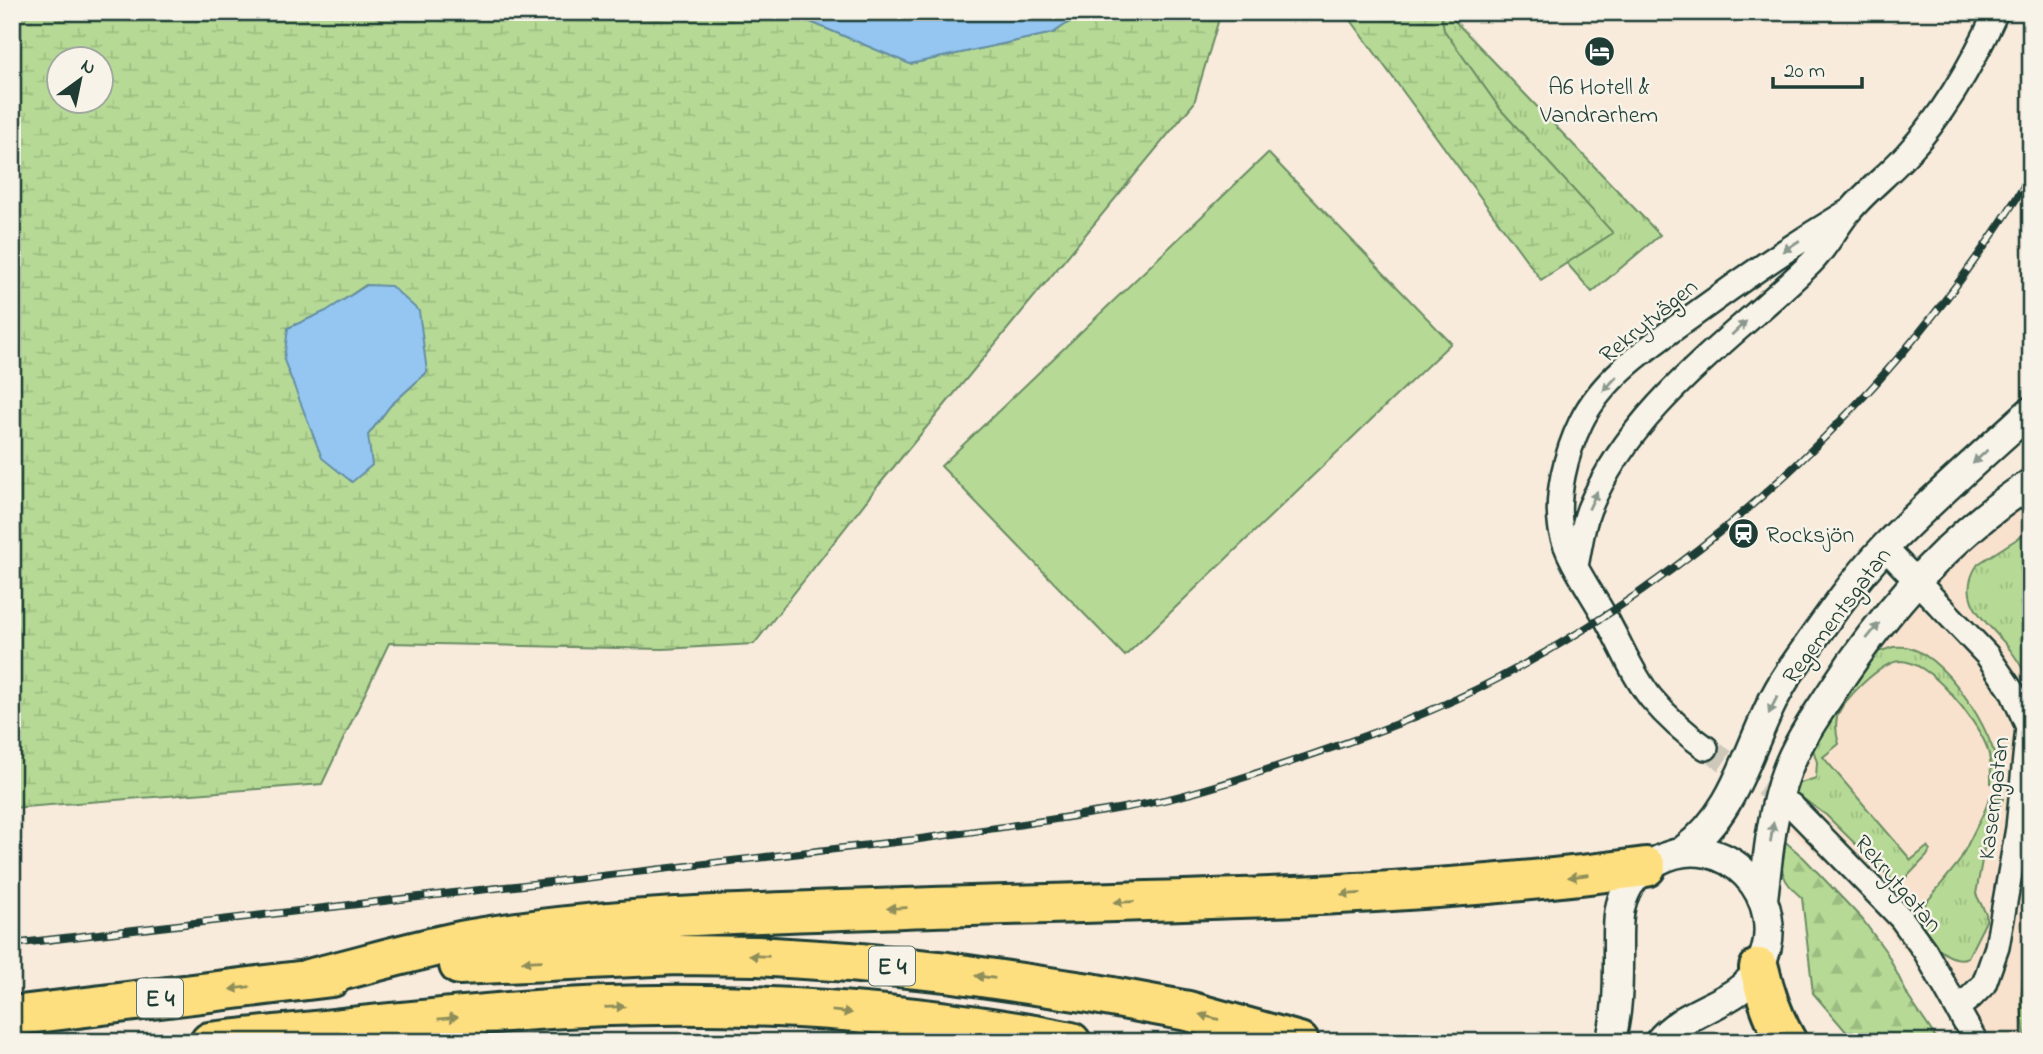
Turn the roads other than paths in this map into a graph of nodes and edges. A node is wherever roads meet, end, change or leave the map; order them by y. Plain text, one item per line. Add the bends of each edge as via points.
1 (1996, 12) edge
2 (1849, 211) junction
3 (2031, 411) edge
4 (2031, 483) edge
5 (1885, 548) junction
6 (1576, 566) junction
7 (1915, 580) junction
8 (1706, 748) tunnel mouth
9 (1791, 805) tunnel mouth
10 (1684, 850) junction
11 (1646, 867) junction
12 (1763, 899) junction
13 (1759, 968) junction
14 (308, 979) junction
15 (1958, 1007) junction
16 (12, 1016) edge
17 (210, 1042) edge
18 (1071, 1042) edge
19 (1299, 1042) edge
20 (1610, 1042) edge
21 (1660, 1042) edge
22 (1787, 1042) edge
23 (1976, 1042) edge

1 - 2 street, Rekrytvägen via 1976,57 1946,103 1908,153
6 -> 2 street, Rekrytvägen via 1588,512 1601,483 1644,419 1813,261
2 -> 6 street, Rekrytvägen via 1794,244 1662,338 1603,391 1581,421 1561,496 1561,531
3 -> 5 street, Regementsgatan
4 - 7 street, Regementsgatan
5 - 7 street, Kaserngatan
5 -> 10 street, Regementsgatan via 1787,676 1729,801 1701,838
6 - 8 street, Rekrytvägen via 1651,698
12 -> 7 street, Regementsgatan via 1778,798 1787,771 1867,638
7 - 15 street, Kaserngatan via 1987,655 2028,727 2018,828 1997,947 1984,984
9 - 15 street, Rekrytgatan via 1901,918
10 - 11 street, Regementsgatan
10 - 12 street via 1727,859 1742,870
11 -> 14 highway via 1490,885 1335,895 805,911 605,922 471,940
11 - 20 street via 1630,884 1617,921 1618,999
12 - 13 street via 1769,917 1769,943
13 - 21 street via 1745,985 1689,1016
13 - 22 highway via 1774,1021
14 -> 16 highway, E 4
19 -> 14 highway, E 4 via 1188,1012 1090,993 947,972 757,956 479,963
15 - 23 street, Rekrytgatan
17 -> 18 highway, E 4 via 614,1006 815,1010

